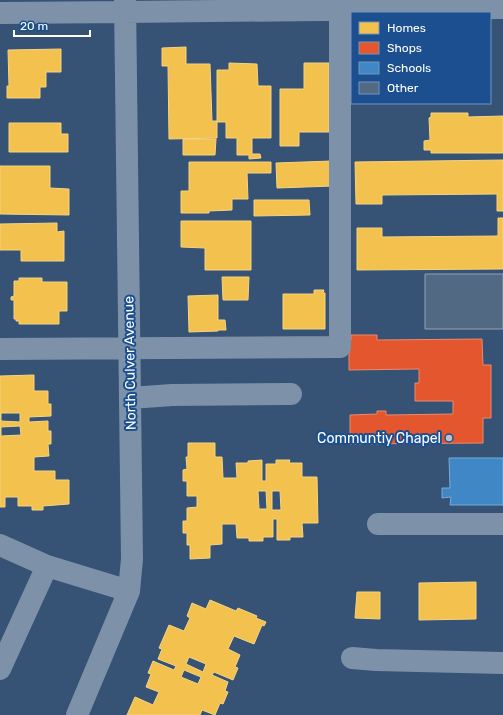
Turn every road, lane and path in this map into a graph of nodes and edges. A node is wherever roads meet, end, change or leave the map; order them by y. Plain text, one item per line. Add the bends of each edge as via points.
1 (340, 5) edge
2 (125, 6) edge
3 (503, 8) edge
4 (0, 13) edge
5 (130, 348) junction
6 (0, 349) edge
7 (291, 394) dead end
8 (130, 398) junction
9 (378, 524) dead end
10 (503, 524) edge
11 (0, 545) edge
12 (48, 566) junction
13 (129, 591) junction
14 (352, 658) dead end
15 (503, 663) edge
16 (0, 669) edge
17 (77, 715) edge

1 - 2 street
1 - 3 street
1 - 5 street via 340,347
2 - 4 street
2 - 5 street, North Culver Avenue
5 - 6 street
5 - 8 street, North Culver Avenue
7 - 8 street
8 - 13 street, North Culver Avenue via 132,559
9 - 10 street
11 - 12 street
12 - 13 street
12 - 16 street
13 - 17 street, North Culver Avenue
14 - 15 street

